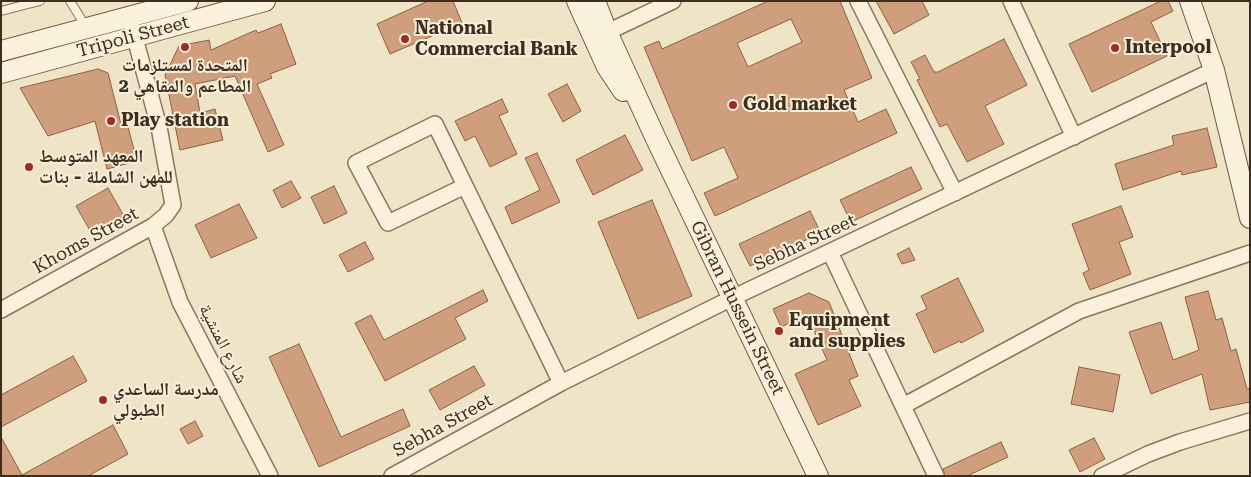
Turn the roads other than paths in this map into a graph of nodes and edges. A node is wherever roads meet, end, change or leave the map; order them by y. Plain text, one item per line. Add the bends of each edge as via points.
1 (40, 1) edge
2 (70, 1) edge
3 (188, 1) edge
4 (265, 1) edge
5 (577, 1) edge
6 (595, 1) edge
7 (673, 1) edge
8 (858, 1) edge
9 (1011, 1) edge
10 (1190, 1) edge
11 (126, 9) edge
12 (1, 11) edge
13 (87, 28) junction
14 (600, 35) junction
15 (136, 37) junction
16 (1, 50) edge
17 (1214, 70) junction
18 (1, 72) edge
19 (1074, 137) junction
20 (1246, 183) edge
21 (465, 186) junction
22 (954, 194) junction
23 (1250, 218) edge
24 (153, 226) junction
25 (830, 252) junction
26 (1250, 253) edge
27 (732, 298) junction
28 (1, 310) edge
29 (561, 383) junction
30 (903, 406) junction
31 (1250, 421) edge
32 (270, 476) edge
33 (392, 476) edge
34 (818, 476) edge
35 (936, 476) edge
36 (1102, 476) edge

1 - 12 lane
2 - 13 lane
3 - 11 main road, Tripoli Street
4 - 15 main road, Tripoli Street
5 - 14 main road
6 - 14 main road
7 - 14 street
8 - 22 street
9 - 19 street
10 - 17 main road
11 - 13 main road, Tripoli Street
11 - 15 street
13 - 16 main road, Tripoli Street
14 - 27 main road, Gibran Hussein Street via 607,68 657,141
15 - 18 main road, Tripoli Street
15 - 24 street, Khoms Street via 160,127 172,193 173,205
17 - 19 street, Sebha Street
17 - 20 main road
19 - 22 street, Sebha Street
20 - 23 main road
21 - 21 street via 435,124 356,163 388,223
21 - 29 street
22 - 25 street, Sebha Street
24 - 28 street, Khoms Street
24 - 32 street, شارع المنشية via 180,302
25 - 27 street, Sebha Street
25 - 30 street
26 - 30 street via 1079,311
27 - 29 street, Sebha Street
27 - 34 main road, Gibran Hussein Street
29 - 33 street, Sebha Street
30 - 35 street
31 - 36 street via 1172,445

